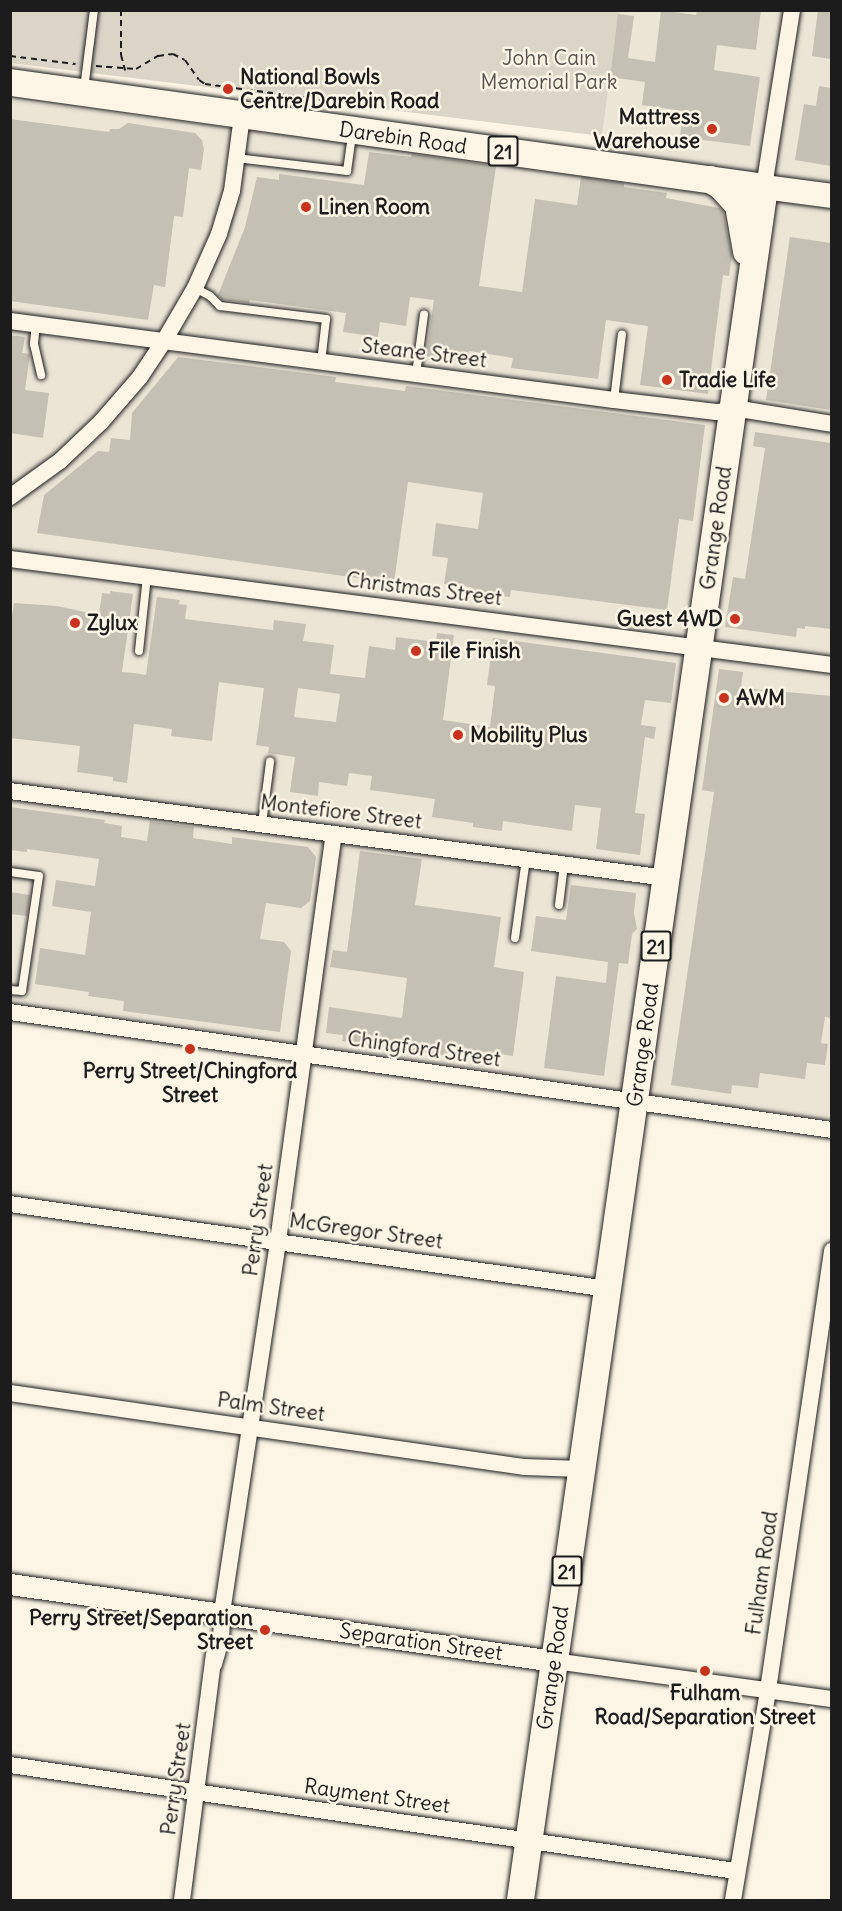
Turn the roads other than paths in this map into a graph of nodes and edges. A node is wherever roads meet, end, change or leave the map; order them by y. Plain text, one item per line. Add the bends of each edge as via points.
1 (94, 10) edge
2 (792, 10) edge
3 (10, 82) edge
4 (83, 93) junction
5 (242, 116) junction
6 (353, 131) junction
7 (236, 158) junction
8 (710, 179) junction
9 (764, 187) junction
10 (831, 196) edge
11 (195, 288) junction
12 (749, 288) junction
13 (424, 315) dead end
14 (10, 321) edge
15 (36, 324) junction
16 (622, 334) dead end
17 (164, 341) junction
18 (321, 362) junction
19 (416, 374) junction
20 (41, 375) dead end
21 (614, 400) junction
22 (732, 412) junction
23 (831, 424) edge
24 (10, 497) edge
25 (10, 559) edge
26 (147, 576) junction
27 (699, 648) junction
28 (139, 651) dead end
29 (831, 665) edge
30 (270, 762) dead end
31 (10, 791) edge
32 (262, 824) junction
33 (334, 834) junction
34 (526, 859) junction
35 (564, 865) junction
36 (10, 872) edge
37 (666, 878) junction
38 (559, 905) dead end
39 (515, 938) dead end
40 (10, 990) edge
41 (10, 1012) edge
42 (304, 1055) junction
43 (634, 1102) junction
44 (831, 1130) edge
45 (10, 1204) edge
46 (278, 1241) junction
47 (831, 1251) edge
48 (608, 1289) junction
49 (10, 1393) edge
50 (251, 1427) junction
51 (582, 1475) junction
52 (10, 1584) edge
53 (222, 1613) junction
54 (554, 1661) junction
55 (768, 1690) junction
56 (831, 1699) edge
57 (10, 1766) edge
58 (196, 1793) junction
59 (528, 1841) junction
60 (736, 1871) junction
61 (182, 1900) edge
62 (520, 1900) edge
63 (733, 1900) edge

1 - 4 lane
2 - 9 street, Grange Road
3 - 4 main road, Darebin Road / 21
4 - 5 main road, Darebin Road / 21
5 - 6 main road, Darebin Road / 21
5 - 7 street
6 - 7 lane via 347,171
6 - 8 main road, Darebin Road / 21
7 - 11 street via 232,191 219,234
8 - 9 main road, Darebin Road / 21
8 - 12 main road via 728,192 741,214
9 - 10 main road, Darebin Road
9 - 12 main road, Grange Road / 21
11 - 17 street
11 - 18 lane via 220,306 326,319
12 - 22 main road, Grange Road / 21
13 - 19 lane
14 - 15 street, Steane Street
15 - 17 street, Steane Street
15 - 20 lane via 34,344
16 - 21 lane
17 - 18 street, Steane Street
17 - 24 street via 140,377 101,422 60,461
18 - 19 street, Steane Street
19 - 21 street, Steane Street
21 - 22 street, Steane Street
22 - 23 street, Steane Street via 746,410
22 - 27 main road, Grange Road / 21
25 - 26 street, Christmas Street
26 - 27 street, Christmas Street
26 - 28 lane
27 - 29 street, Christmas Street
27 - 37 main road, Grange Road / 21
30 - 32 lane
31 - 32 street, Montefiore Street
32 - 33 street, Montefiore Street
33 - 34 street, Montefiore Street
33 - 42 street, Perry Street
34 - 35 street, Montefiore Street
34 - 39 lane
35 - 37 street, Montefiore Street
35 - 38 lane
36 - 40 lane via 39,876 22,991
37 - 43 main road, Grange Road / 21
41 - 42 street, Chingford Street
42 - 43 street, Chingford Street
42 - 46 street, Perry Street
43 - 44 street, Chingford Street
43 - 48 main road, Grange Road / 21
45 - 46 street, McGregor Street
46 - 48 street, McGregor Street
46 - 50 street, Perry Street
47 - 55 street, Fulham Road
48 - 51 main road, Grange Road / 21
49 - 50 street, Palm Street
50 - 51 street, Palm Street
50 - 53 street, Perry Street
51 - 54 main road, Grange Road / 21
52 - 53 street, Separation Street
53 - 54 street, Separation Street
53 - 58 street, Perry Street
54 - 55 street, Separation Street
54 - 59 main road, Grange Road / 21
55 - 56 street, Separation Street
55 - 60 street, Fulham Road
57 - 58 street, Rayment Street
58 - 59 street, Rayment Street
58 - 61 street, Perry Street
59 - 60 street, Rayment Street
59 - 62 main road, Grange Road / 21
60 - 63 street, Fulham Road

